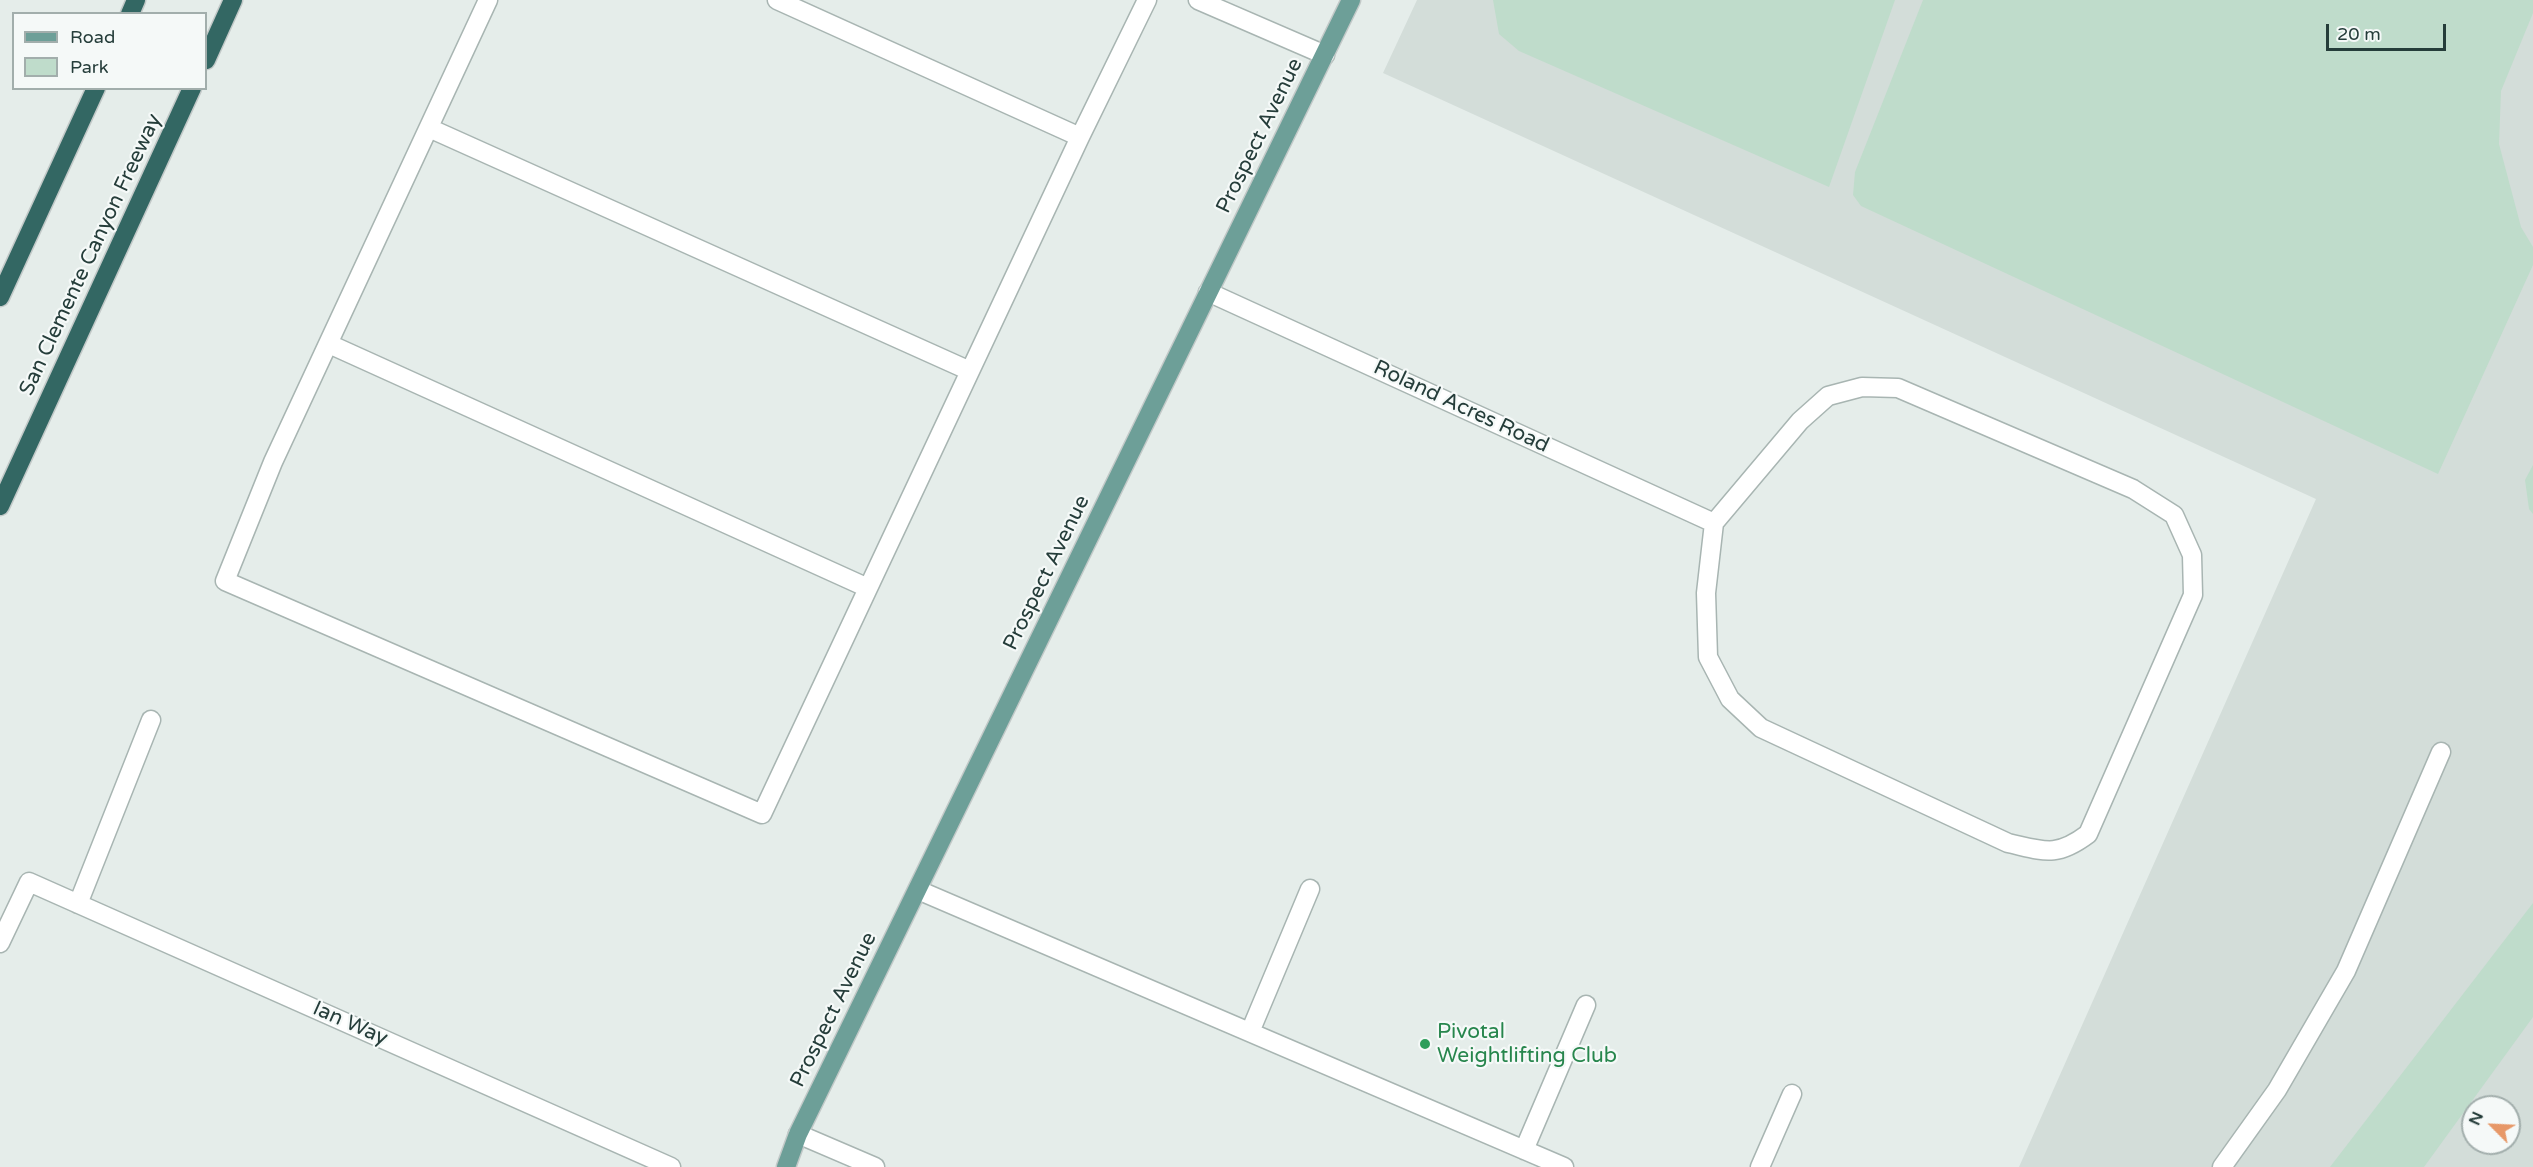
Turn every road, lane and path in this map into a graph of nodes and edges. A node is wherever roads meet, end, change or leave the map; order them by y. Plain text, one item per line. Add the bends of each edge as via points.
1 (233, 0) edge
2 (488, 0) edge
3 (777, 0) edge
4 (1147, 0) edge
5 (1198, 0) edge
6 (1351, 0) edge
7 (1325, 55) junction
8 (207, 58) edge
9 (95, 90) edge
10 (191, 90) edge
11 (429, 128) junction
12 (1080, 137) junction
13 (1208, 292) junction
14 (0, 297) edge
15 (329, 344) junction
16 (970, 371) junction
17 (0, 506) edge
18 (1714, 523) junction
19 (868, 588) junction
20 (151, 720) dead end
21 (2441, 752) dead end
22 (1310, 889) dead end
23 (918, 890) junction
24 (78, 904) junction
25 (0, 943) edge
26 (1586, 1005) dead end
27 (1250, 1032) junction
28 (1792, 1094) dead end
29 (798, 1134) junction
30 (1524, 1150) junction
31 (671, 1167) edge
32 (786, 1167) edge
33 (876, 1167) edge
34 (1564, 1167) edge
35 (1760, 1167) edge
36 (2222, 1167) edge

1 - 8 highway
2 - 11 street
3 - 12 street
4 - 12 street
5 - 7 street
6 - 7 main road, Prospect Avenue
7 - 13 main road, Prospect Avenue
9 - 14 highway
10 - 17 highway, San Clemente Canyon Freeway
11 - 15 street
11 - 16 street
12 - 16 street
13 - 18 street, Roland Acres Road
13 - 23 main road, Prospect Avenue
15 - 19 street
15 - 19 street via 273,462 225,581 762,814
16 - 19 street
18 - 18 street via 1706,593 1708,657 1730,699 1761,728 2008,843 2050,852 2073,846 2088,834 2193,594 2192,555 2174,515 2133,489 1898,388 1862,387 1828,396 1800,421
20 - 24 street
21 - 36 street via 2346,971 2277,1090
22 - 27 street
23 - 27 street
23 - 29 main road, Prospect Avenue
24 - 25 street, Ian Way via 29,882
24 - 31 street, Ian Way
26 - 30 street
27 - 30 street
28 - 35 street
29 - 32 main road, Prospect Avenue
29 - 33 street
30 - 34 street

